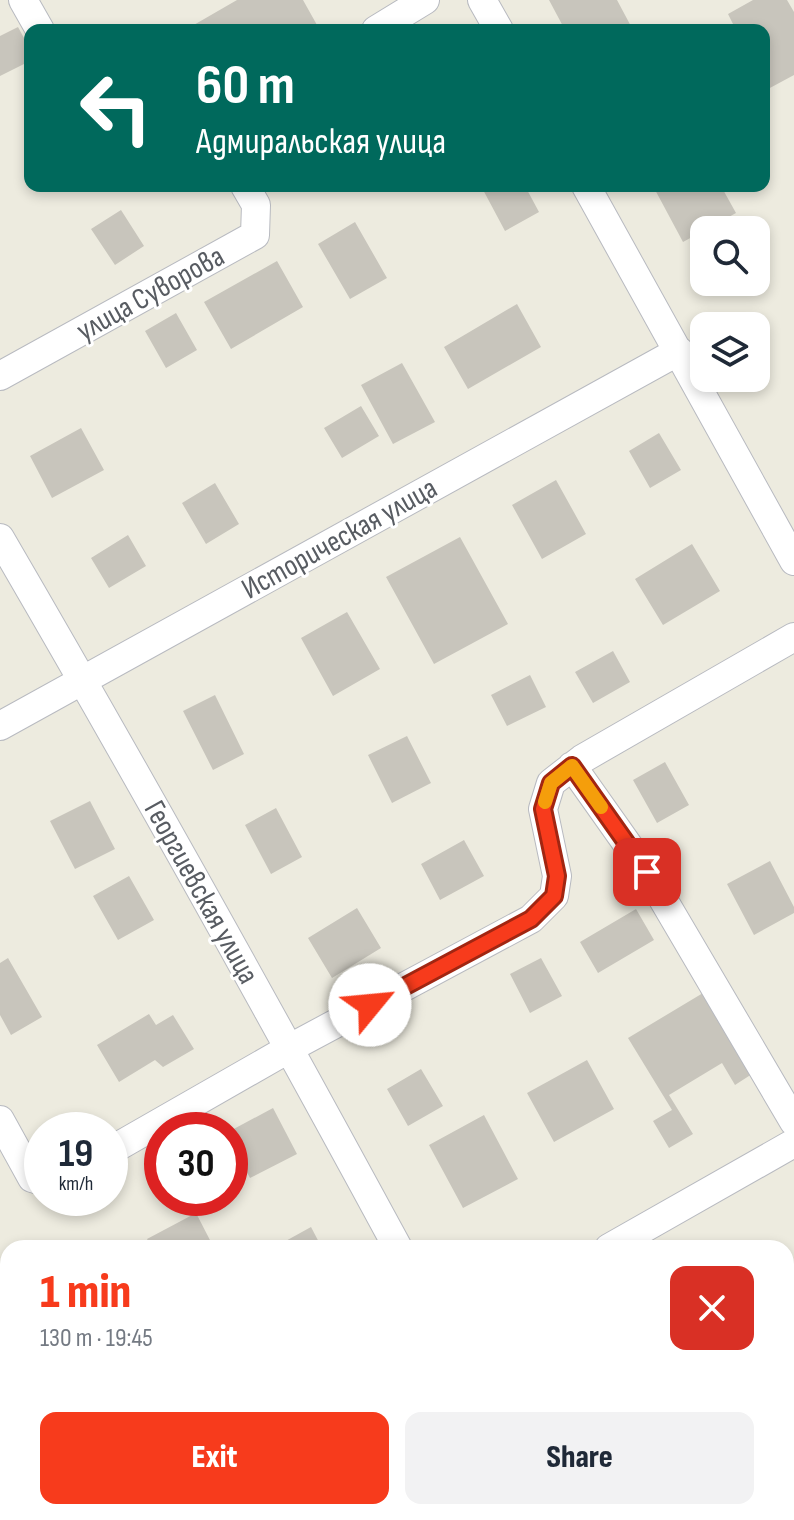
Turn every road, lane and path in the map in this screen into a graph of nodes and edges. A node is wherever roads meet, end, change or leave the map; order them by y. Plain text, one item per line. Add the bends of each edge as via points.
1 (23, 0) edge
2 (425, 0) edge
3 (482, 0) edge
4 (37, 24) edge
5 (386, 24) edge
6 (496, 24) edge
7 (248, 192) edge
8 (589, 192) edge
9 (679, 351) junction
10 (0, 376) edge
11 (0, 538) edge
12 (794, 561) edge
13 (794, 637) edge
14 (82, 679) junction
15 (0, 726) edge
16 (572, 766) junction
17 (290, 1048) junction
18 (0, 1120) edge
19 (794, 1122) edge
20 (128, 1141) edge
21 (794, 1143) edge
22 (24, 1164) edge
23 (394, 1240) edge
24 (623, 1240) edge

1 - 4 street
2 - 5 street
3 - 6 street
7 - 10 street, улица Суворова via 256,205 255,235
8 - 9 street
9 - 12 street
9 - 14 street, Историческая улица
11 - 14 street, Георгиевская улица
13 - 16 street
14 - 15 street, Историческая улица
14 - 17 street, Георгиевская улица
16 - 17 street via 551,783 543,809 557,876 554,896 531,919
16 - 19 street via 647,872
17 - 20 street
17 - 23 street, Георгиевская улица
18 - 22 street
21 - 24 street

